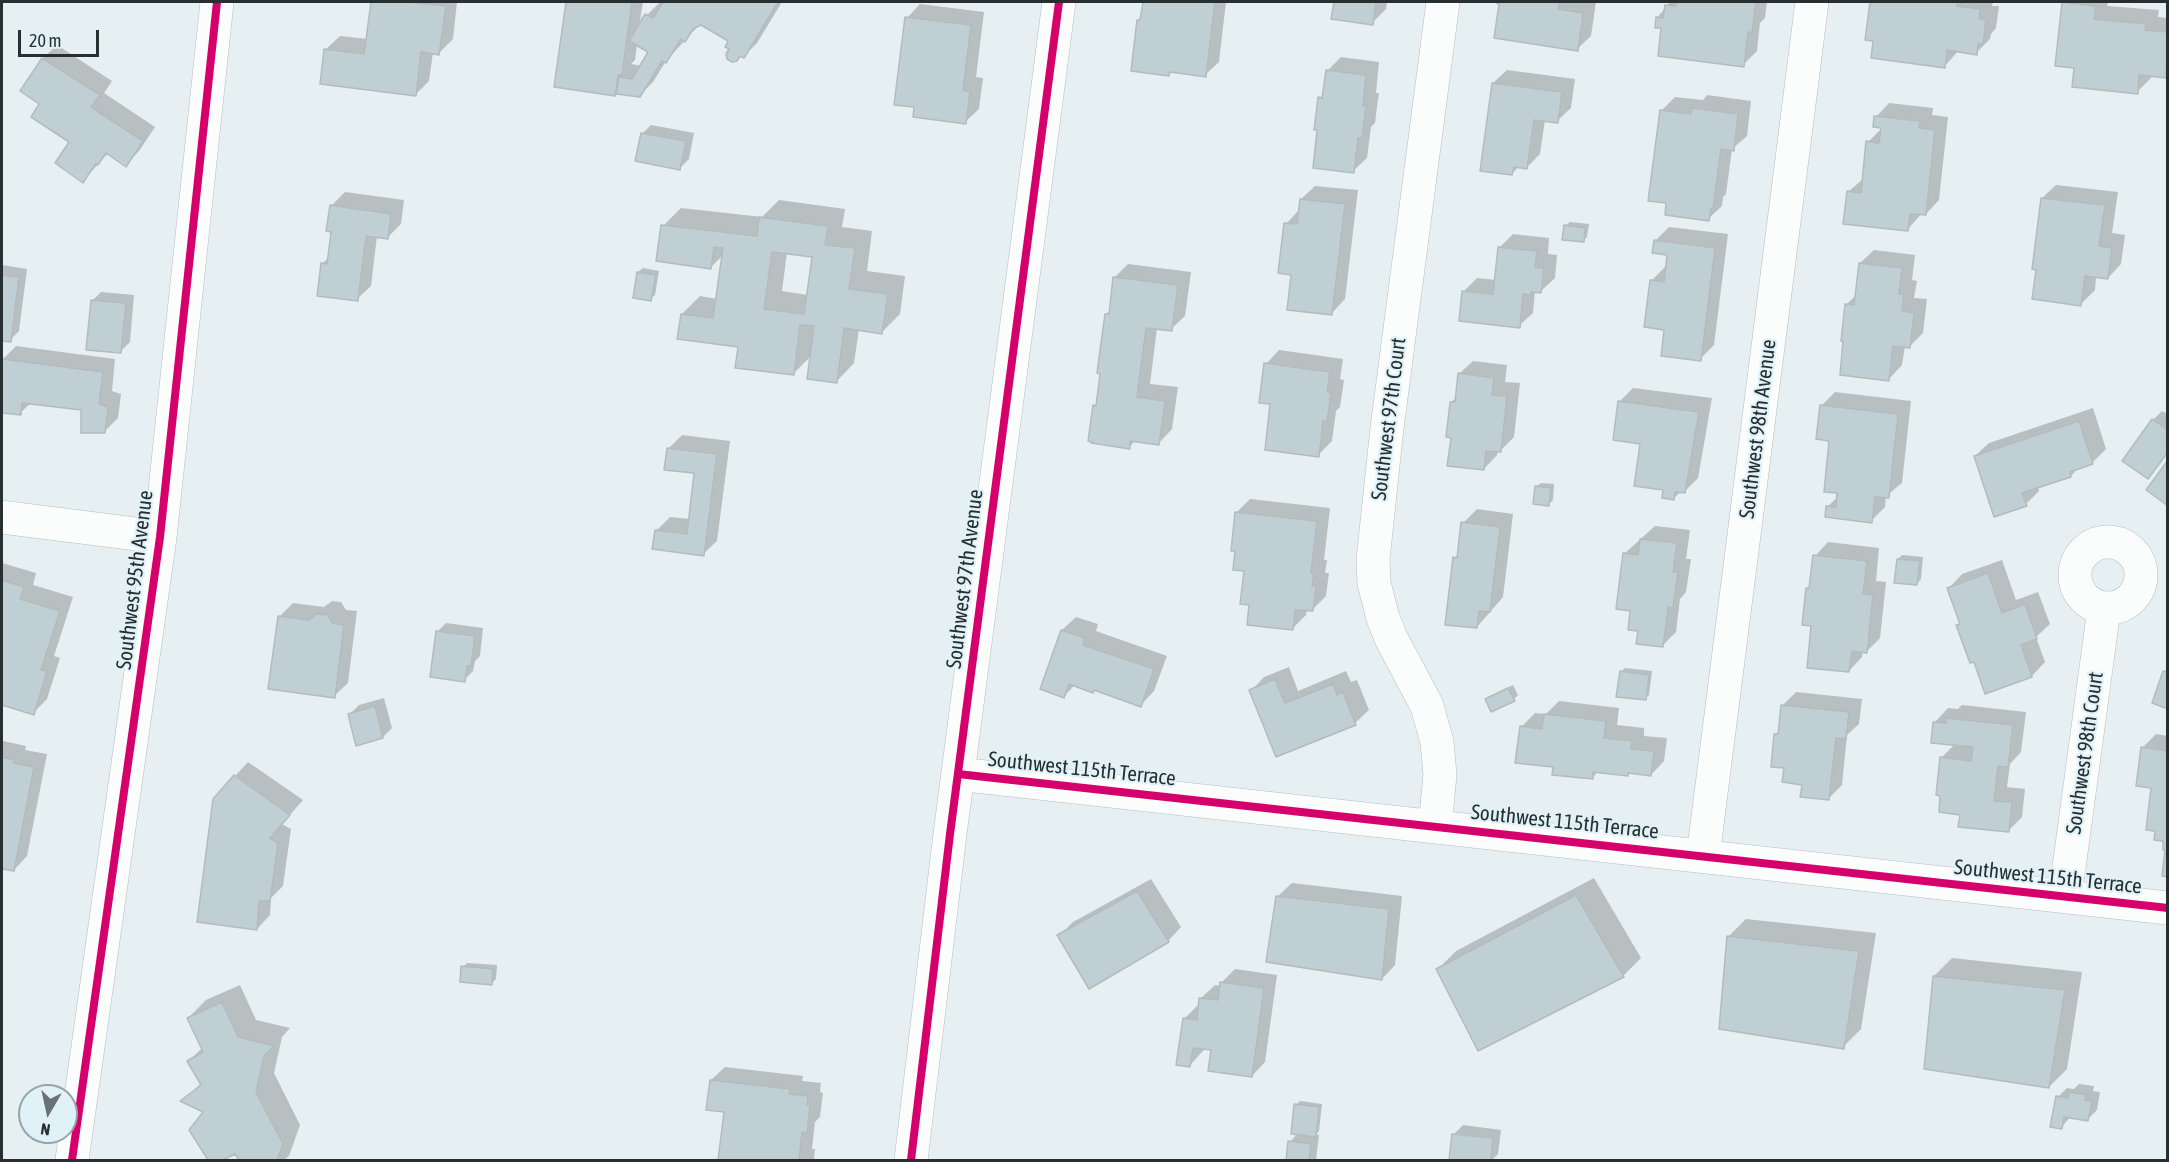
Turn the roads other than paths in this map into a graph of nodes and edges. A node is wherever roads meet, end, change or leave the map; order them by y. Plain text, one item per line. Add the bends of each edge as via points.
1 (217, 2) edge
2 (1059, 2) edge
3 (1443, 2) edge
4 (1812, 2) edge
5 (2, 517) edge
6 (160, 537) junction
7 (2104, 609) dead end
8 (958, 774) junction
9 (1435, 826) junction
10 (1703, 856) junction
11 (2066, 897) junction
12 (2168, 909) edge
13 (72, 1161) edge
14 (910, 1161) edge

1 - 6 street, Southwest 95th Avenue
2 - 8 street, Southwest 97th Avenue
3 - 9 street, Southwest 97th Court via 1373,559 1375,589 1383,618 1427,706 1437,742 1440,775
4 - 10 street, Southwest 98th Avenue
5 - 6 street
6 - 13 street, Southwest 95th Avenue
7 - 11 street, Southwest 98th Court
8 - 9 street, Southwest 115th Terrace
8 - 14 street, Southwest 97th Avenue
9 - 10 street, Southwest 115th Terrace
10 - 11 street, Southwest 115th Terrace
11 - 12 street, Southwest 115th Terrace

